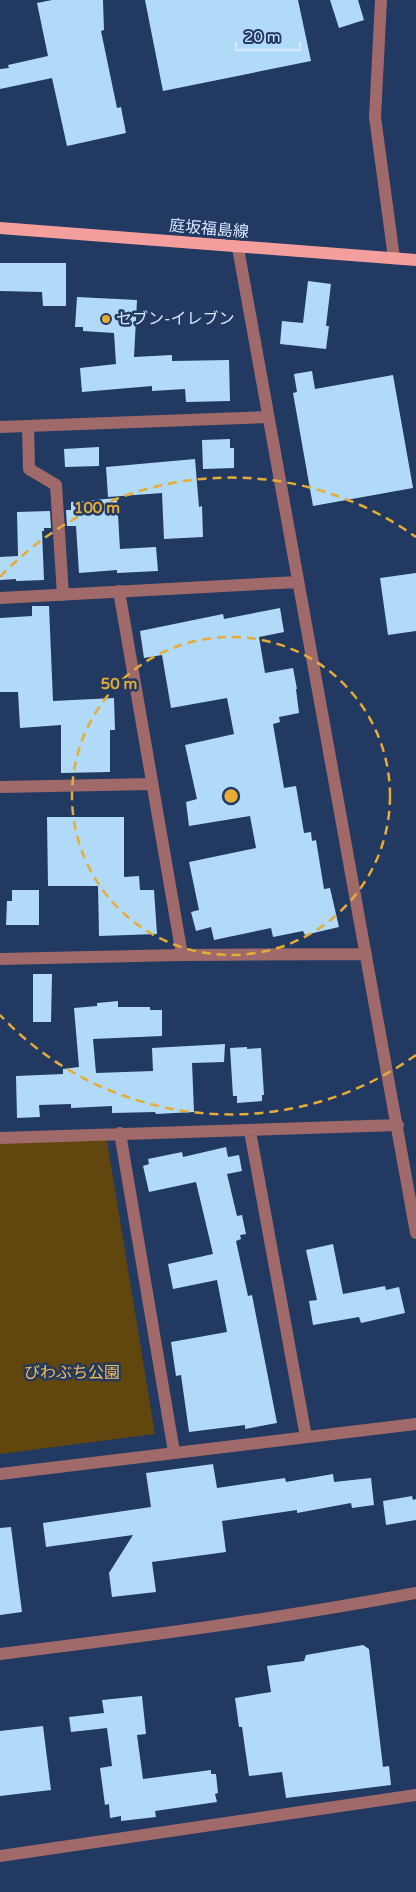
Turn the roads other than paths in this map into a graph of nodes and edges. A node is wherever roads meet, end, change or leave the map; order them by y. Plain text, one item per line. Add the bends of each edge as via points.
1 (381, 0) edge
2 (0, 228) edge
3 (238, 248) junction
4 (394, 258) junction
5 (416, 260) edge
6 (268, 417) junction
7 (28, 426) junction
8 (0, 427) edge
9 (298, 582) junction
10 (119, 591) junction
11 (63, 595) junction
12 (0, 598) edge
13 (152, 784) junction
14 (0, 787) edge
15 (366, 954) junction
16 (182, 955) junction
17 (0, 959) edge
18 (398, 1125) junction
19 (250, 1131) junction
20 (120, 1133) junction
21 (0, 1138) edge
22 (416, 1233) edge
23 (416, 1424) edge
24 (306, 1437) junction
25 (174, 1452) junction
26 (0, 1474) edge
27 (416, 1593) edge
28 (0, 1654) edge
29 (416, 1795) edge
30 (0, 1856) edge

1 - 4 street via 375,116
2 - 3 main road, 庭坂福島線
3 - 4 main road, 庭坂福島線
3 - 6 street
4 - 5 main road, 庭坂福島線
6 - 7 street
6 - 9 street
7 - 8 street
7 - 11 street via 29,469 56,485
9 - 10 street
9 - 15 street
10 - 11 street
10 - 13 street
11 - 12 street
13 - 14 street
13 - 16 street
15 - 16 street
15 - 18 street
16 - 17 street
18 - 19 street
18 - 22 street
19 - 20 street
19 - 24 street
20 - 21 street
20 - 25 street
23 - 24 street
24 - 25 street
25 - 26 street
27 - 28 street via 104,1642
29 - 30 street

